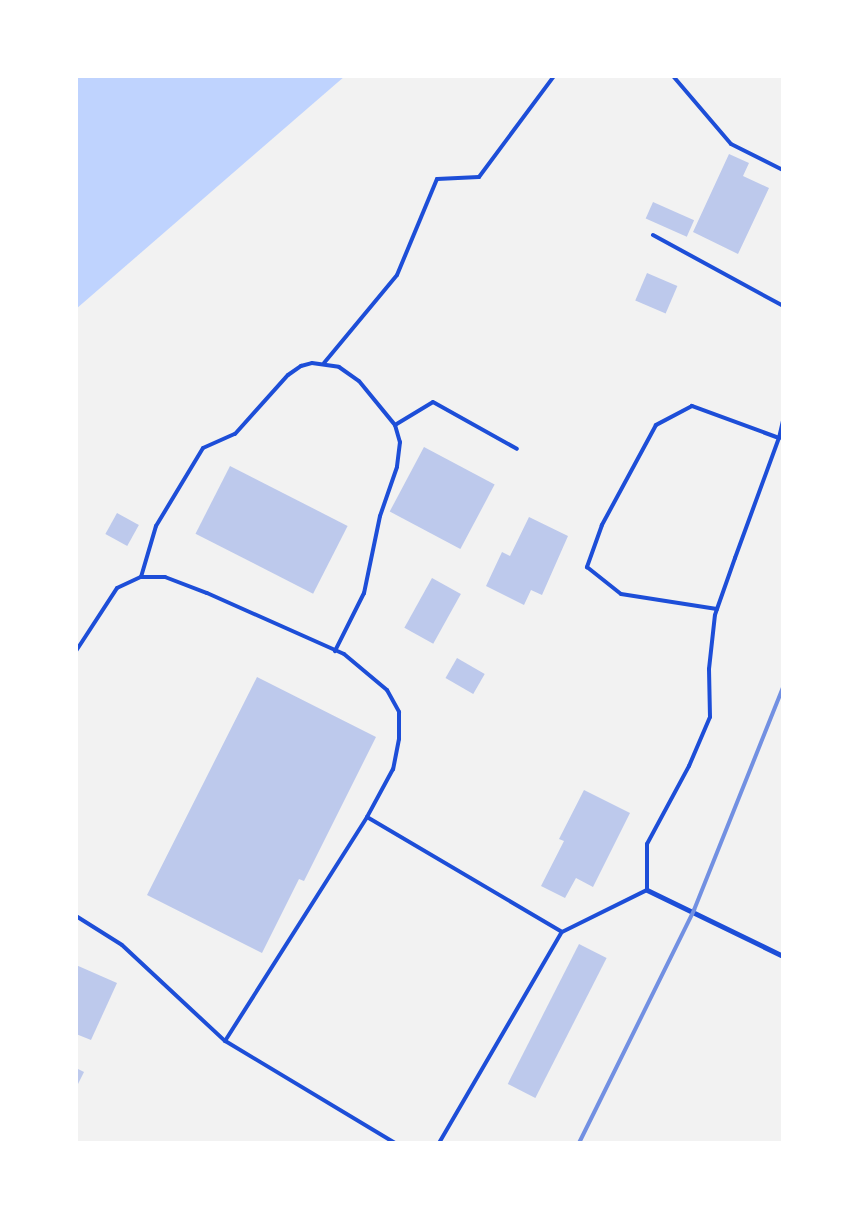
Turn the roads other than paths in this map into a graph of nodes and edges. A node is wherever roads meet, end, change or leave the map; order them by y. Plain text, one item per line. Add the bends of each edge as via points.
1 (554, 76) edge
2 (673, 76) edge
3 (783, 170) edge
4 (653, 235) dead end
5 (783, 306) edge
6 (324, 363) junction
7 (783, 421) edge
8 (395, 425) junction
9 (779, 438) junction
10 (517, 449) dead end
11 (141, 578) junction
12 (717, 609) junction
13 (335, 650) junction
14 (76, 651) edge
15 (367, 817) junction
16 (647, 890) junction
17 (76, 916) edge
18 (562, 932) junction
19 (783, 956) edge
20 (225, 1041) junction
21 (395, 1143) edge
22 (438, 1143) edge

1 - 6 lane via 479,177 437,179 397,275
2 - 3 lane via 731,144
4 - 5 lane
6 - 8 lane via 339,367 359,381
6 - 11 lane via 301,366 288,375 235,434 203,448 156,526
7 - 9 lane
8 - 10 lane via 433,402
8 - 13 lane via 400,442 397,467 380,516 364,593
9 - 12 lane
9 - 12 lane via 692,406 656,425 602,525 587,567 621,594
11 - 13 lane via 165,577
11 - 14 lane via 117,588
12 - 16 lane via 709,669 710,716 647,844
13 - 15 lane via 387,690 400,712 400,739 393,769
15 - 18 lane
15 - 20 lane
16 - 18 lane
16 - 19 street
17 - 20 lane via 122,945
18 - 22 lane
20 - 21 lane

